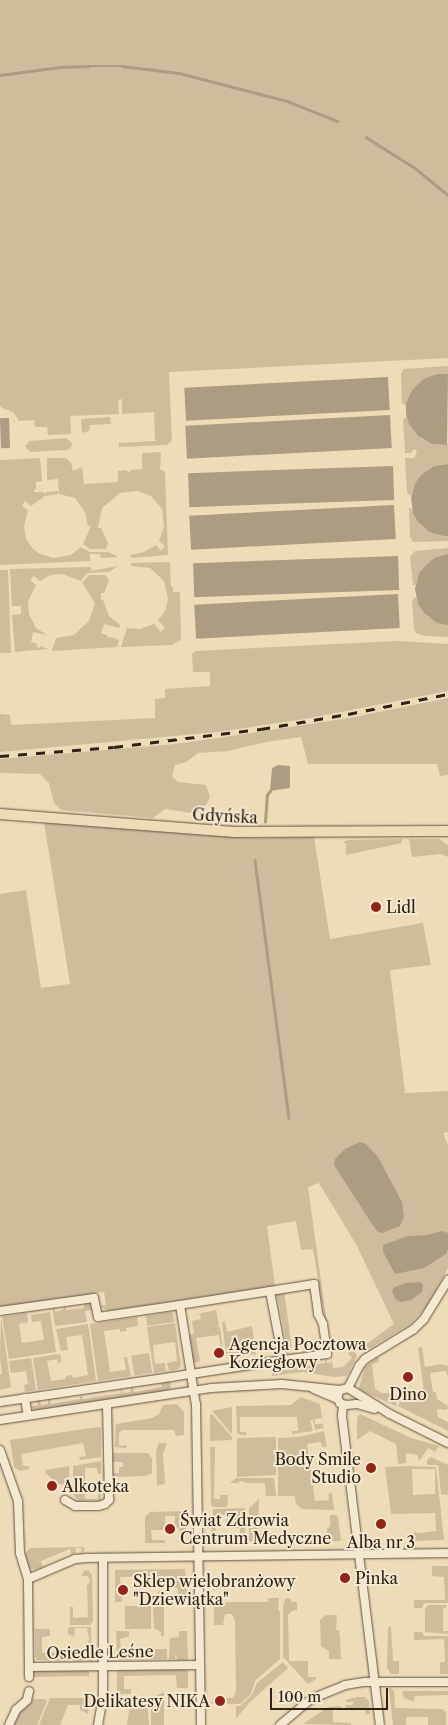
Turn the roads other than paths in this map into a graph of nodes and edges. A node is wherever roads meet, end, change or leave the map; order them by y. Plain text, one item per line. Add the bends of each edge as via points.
1 (0, 814) edge
2 (448, 831) edge
3 (448, 1280) edge
4 (270, 1291) junction
5 (180, 1305) junction
6 (0, 1311) edge
7 (283, 1360) junction
8 (191, 1374) junction
9 (310, 1387) junction
10 (347, 1390) junction
11 (194, 1391) junction
12 (25, 1398) junction
13 (337, 1399) junction
14 (0, 1402) edge
15 (106, 1404) junction
16 (347, 1404) junction
17 (390, 1414) junction
18 (28, 1416) junction
19 (0, 1420) edge
20 (448, 1443) edge
21 (1, 1453) edge
22 (65, 1500) dead end
23 (359, 1553) junction
24 (448, 1553) edge
25 (199, 1556) junction
26 (103, 1558) junction
27 (28, 1579) junction
28 (200, 1665) junction
29 (104, 1666) junction
30 (29, 1667) junction
31 (29, 1678) dead end
32 (375, 1682) junction
33 (448, 1682) edge
34 (29, 1691) dead end
35 (9, 1725) edge
36 (98, 1725) edge
37 (201, 1725) edge
38 (280, 1725) edge
39 (380, 1725) edge

1 - 2 main road, Gdyńska via 234,832
3 - 10 street via 424,1319 365,1359
4 - 5 street
4 - 7 street
4 - 7 street via 314,1284 327,1354
5 - 6 street via 98,1317 94,1298
5 - 8 street
7 - 8 street
8 - 11 street
8 - 12 street
9 - 10 street
9 - 11 street via 259,1384
9 - 13 street
10 - 13 street
10 - 16 street via 354,1400
10 - 17 street
11 - 15 street
11 - 25 street
12 - 14 street
12 - 18 street
13 - 16 street
15 - 18 street
15 - 22 street via 108,1500 103,1506 75,1506
16 - 17 street
16 - 23 street via 342,1416
17 - 20 street
18 - 19 street
21 - 27 street, Osiedle Leśne via 18,1502 20,1553
23 - 24 street
23 - 25 street
23 - 32 street
25 - 26 street
25 - 28 street
26 - 27 street via 74,1559
26 - 29 street
27 - 30 street, Osiedle Leśne
28 - 29 street, Osiedle Leśne
28 - 37 street
29 - 30 street, Osiedle Leśne
29 - 36 street
30 - 31 street
32 - 33 street
32 - 38 street via 345,1685 322,1693 306,1702
32 - 39 street
34 - 35 street

